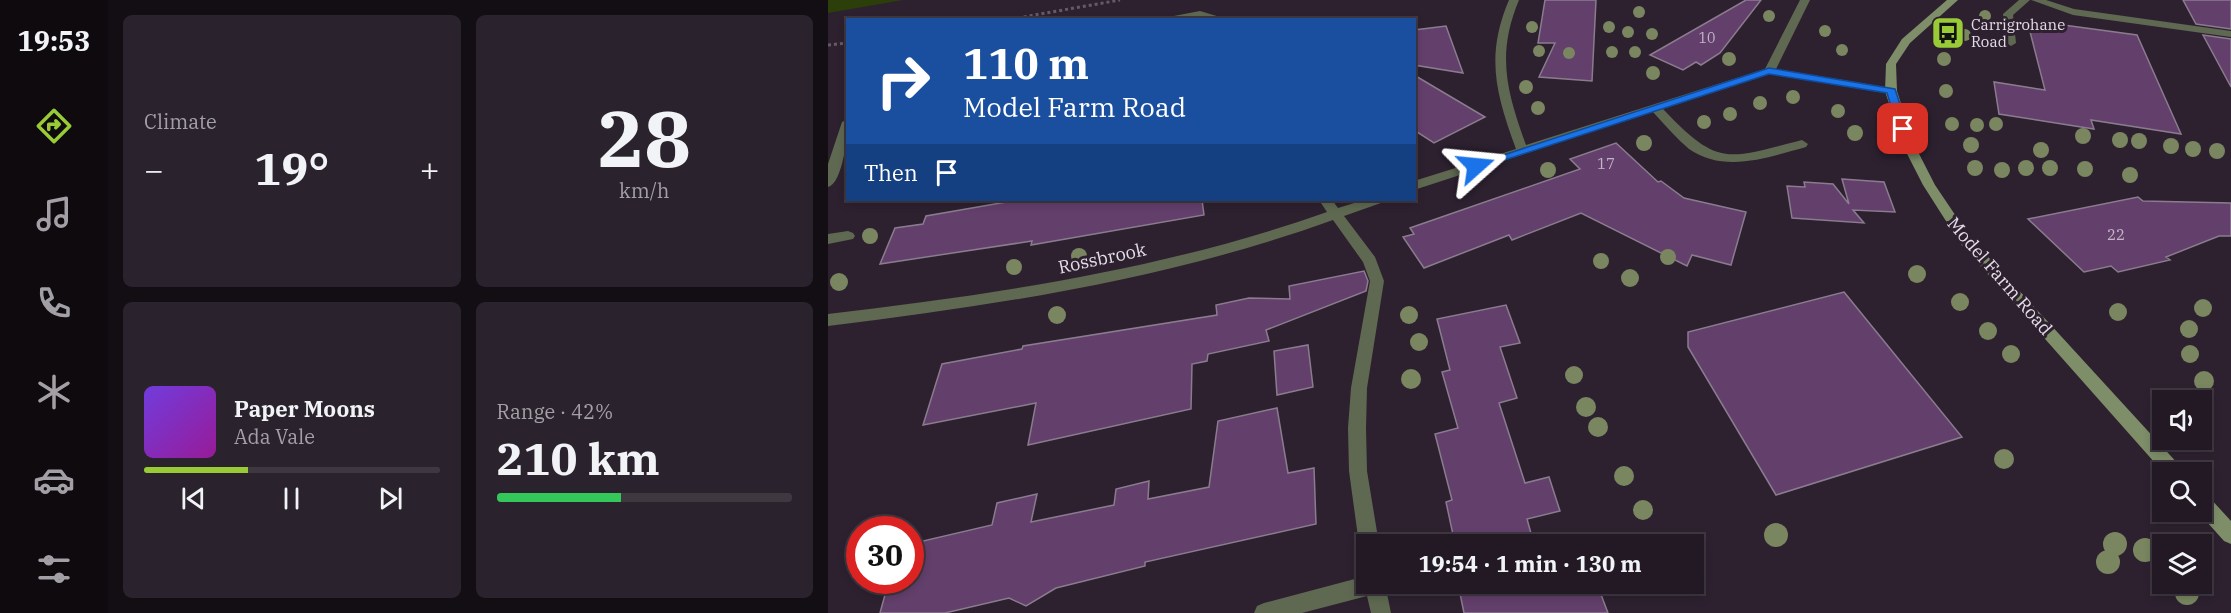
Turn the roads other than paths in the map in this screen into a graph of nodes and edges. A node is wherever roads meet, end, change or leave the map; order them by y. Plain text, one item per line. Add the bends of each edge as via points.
1 (1514, 0) edge
2 (1805, 0) edge
3 (1953, 0) edge
4 (2025, 0) edge
5 (2036, 0) edge
6 (1172, 18) edge
7 (1217, 18) edge
8 (2231, 34) edge
9 (2011, 43) dead end
10 (1769, 71) junction
11 (1891, 91) junction
12 (1655, 108) junction
13 (846, 128) edge
14 (1802, 144) dead end
15 (1522, 150) junction
16 (828, 183) edge
17 (1416, 185) edge
18 (1326, 201) edge
19 (1373, 201) edge
20 (1336, 213) junction
21 (848, 236) dead end
22 (828, 239) edge
23 (828, 320) edge
24 (2165, 462) edge
25 (2212, 514) edge
26 (1367, 534) edge
27 (2231, 535) edge
28 (1356, 589) edge
29 (1377, 594) edge
30 (1264, 613) edge
31 (1381, 613) edge

1 - 15 street via 1501,34 1498,58 1500,84
2 - 10 street
3 - 11 main road, Model Farm Road via 1897,52 1891,64
4 - 9 street via 2008,14
5 - 8 street via 2073,12
6 - 7 street via 1200,14
10 - 11 street
10 - 12 street
11 - 24 main road, Model Farm Road via 1908,144 1965,240
12 - 14 street via 1698,149 1715,157 1743,158
12 - 15 street
13 - 16 street
15 - 17 street
18 - 20 street
19 - 20 street, Rossbrook
20 - 23 street, Rossbrook via 1233,248 1088,282
20 - 26 street via 1370,261 1377,280 1359,388 1357,428 1358,471
21 - 22 street
25 - 27 main road
28 - 30 street
29 - 31 street

